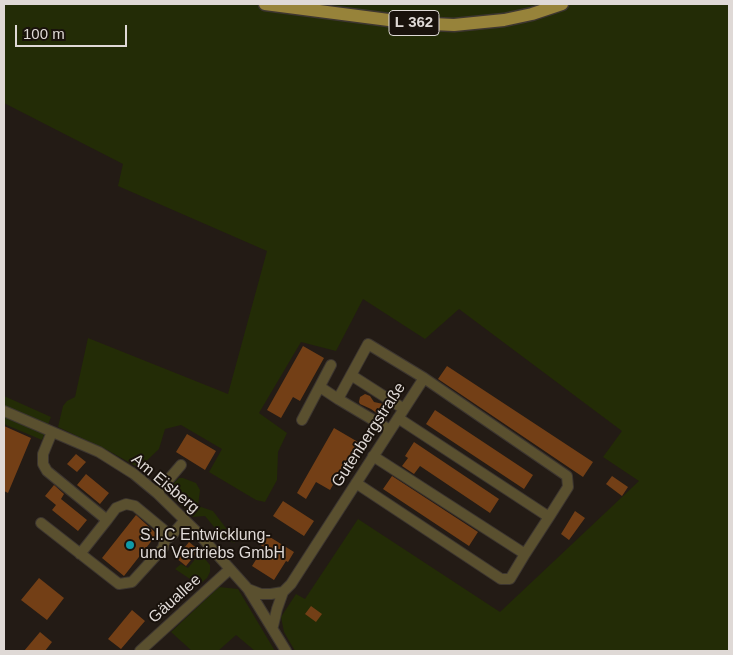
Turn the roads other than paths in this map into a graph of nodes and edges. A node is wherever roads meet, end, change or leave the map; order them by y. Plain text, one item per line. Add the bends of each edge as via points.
1 (265, 4) edge
2 (562, 4) edge
3 (331, 365) dead end
4 (351, 375) junction
5 (424, 378) junction
6 (320, 387) junction
7 (338, 399) junction
8 (404, 409) junction
9 (4, 411) edge
10 (398, 418) junction
11 (302, 420) dead end
12 (390, 430) junction
13 (52, 432) junction
14 (373, 456) junction
15 (181, 464) dead end
16 (356, 484) junction
17 (157, 493) junction
18 (549, 517) junction
19 (106, 520) junction
20 (186, 520) junction
21 (41, 522) dead end
22 (165, 540) junction
23 (80, 554) junction
24 (525, 554) junction
25 (230, 568) junction
26 (248, 589) junction
27 (283, 592) junction
28 (272, 626) junction
29 (140, 651) edge
30 (286, 651) edge

1 - 2 main road, L 362 via 412,23 454,25 509,19
3 - 6 street
4 - 5 street via 368,344
4 - 7 street
4 - 8 street
5 - 8 street, Gutenbergstraße
5 - 18 street, Gutenbergstraße via 567,476 568,487
6 - 7 street
6 - 11 street
7 - 12 street
8 - 10 street, Gutenbergstraße
9 - 13 street, Am Eisberg
10 - 12 street, Gutenbergstraße
10 - 18 street
12 - 14 street, Gutenbergstraße
13 - 17 street, Am Eisberg via 99,452
13 - 19 street via 43,454 47,471
14 - 16 street, Gutenbergstraße
14 - 24 street
15 - 17 street
16 - 24 street via 501,579 510,579
16 - 27 street, Gutenbergstraße
17 - 20 street, Am Eisberg
18 - 24 street
19 - 22 street via 116,508 126,504 135,506 164,530
19 - 23 street
20 - 22 street
20 - 25 street, Am Eisberg
21 - 23 street
22 - 23 street via 162,548 132,582 126,584 112,580
25 - 26 street, Am Eisberg
25 - 29 street, Gäuallee
26 - 27 street via 261,594
26 - 28 street, Am Eisberg
27 - 28 street, Gutenbergstraße
28 - 30 street, Am Eisberg

